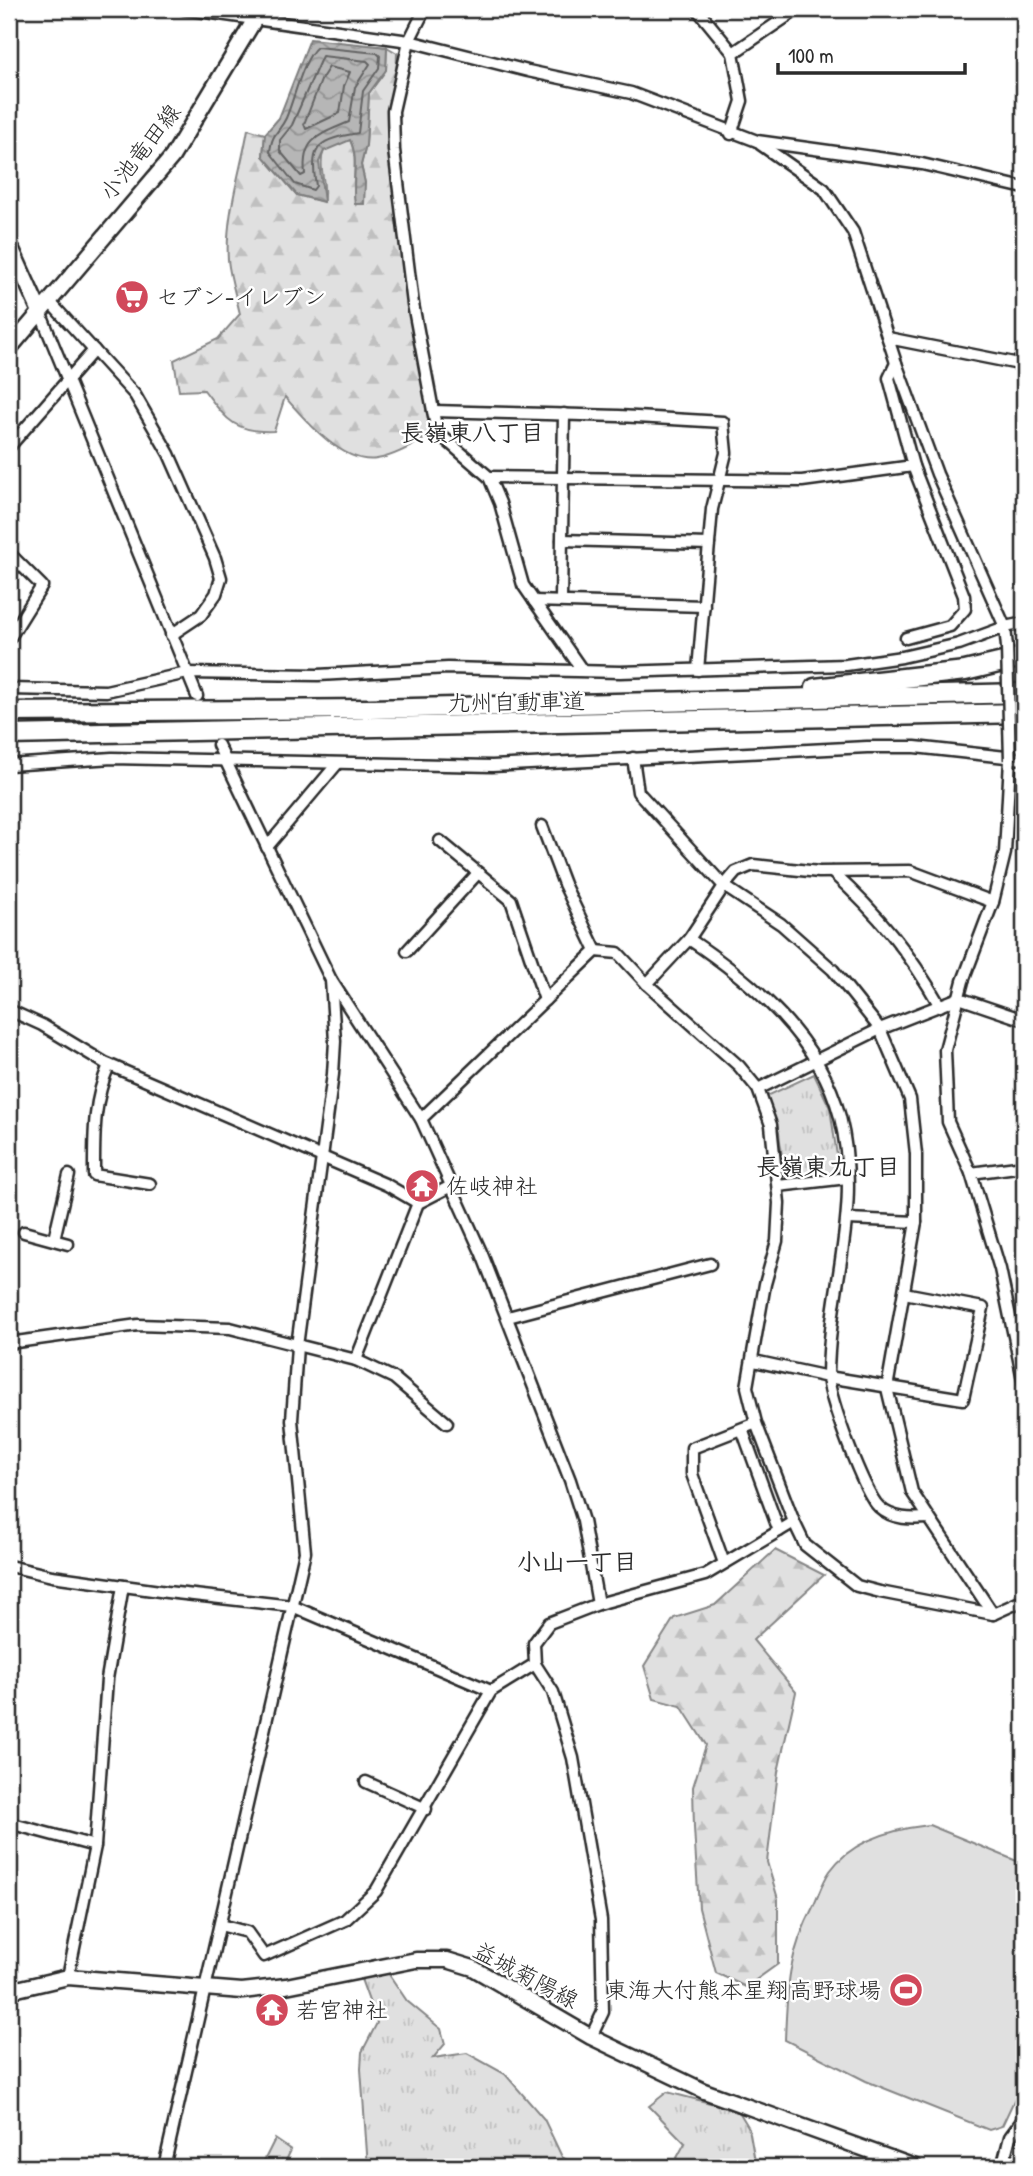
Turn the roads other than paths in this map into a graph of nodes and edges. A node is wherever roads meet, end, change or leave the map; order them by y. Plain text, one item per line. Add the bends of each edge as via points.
1 (184, 9) edge
2 (425, 9) edge
3 (697, 9) edge
4 (798, 9) edge
5 (259, 13) edge
6 (408, 41) junction
7 (733, 53) junction
8 (730, 134) junction
9 (757, 141) junction
10 (1024, 188) edge
11 (9, 243) edge
12 (45, 307) junction
13 (888, 338) junction
14 (9, 349) edge
15 (94, 350) junction
16 (896, 363) junction
17 (1024, 365) edge
18 (68, 380) junction
19 (433, 411) junction
20 (564, 414) junction
21 (9, 447) edge
22 (913, 466) junction
23 (489, 477) junction
24 (563, 479) junction
25 (718, 482) junction
26 (562, 540) junction
27 (709, 544) junction
28 (9, 553) edge
29 (561, 600) junction
30 (534, 601) junction
31 (704, 606) junction
32 (1024, 623) edge
33 (1005, 627) junction
34 (171, 635) junction
35 (906, 638) dead end
36 (9, 639) edge
37 (1024, 657) edge
38 (582, 670) junction
39 (698, 670) junction
40 (187, 673) junction
41 (9, 689) edge
42 (1024, 693) edge
43 (197, 696) dead end
44 (641, 704) junction
45 (9, 712) edge
46 (1024, 713) edge
47 (9, 735) edge
48 (218, 745) dead end
49 (633, 758) junction
50 (1024, 759) edge
51 (1010, 760) junction
52 (226, 762) junction
53 (337, 764) junction
54 (9, 765) edge
55 (542, 826) dead end
56 (440, 841) dead end
57 (267, 847) junction
58 (832, 872) junction
59 (478, 873) junction
60 (724, 886) junction
61 (993, 902) junction
62 (689, 939) junction
63 (407, 951) dead end
64 (596, 951) junction
65 (331, 980) junction
66 (647, 984) junction
67 (960, 998) junction
68 (545, 1000) junction
69 (940, 1006) junction
70 (9, 1010) edge
71 (1024, 1020) edge
72 (880, 1029) junction
73 (815, 1061) junction
74 (109, 1065) junction
75 (758, 1089) junction
76 (421, 1118) junction
77 (322, 1158) junction
78 (1024, 1166) edge
79 (971, 1173) junction
80 (69, 1175) dead end
81 (847, 1178) junction
82 (150, 1184) dead end
83 (451, 1186) junction
84 (778, 1186) junction
85 (418, 1203) junction
86 (848, 1219) junction
87 (916, 1222) junction
88 (24, 1232) dead end
89 (54, 1238) junction
90 (68, 1244) dead end
91 (710, 1264) dead end
92 (904, 1293) junction
93 (508, 1317) junction
94 (9, 1343) edge
95 (297, 1346) junction
96 (356, 1360) junction
97 (754, 1361) junction
98 (828, 1377) junction
99 (1024, 1384) edge
100 (887, 1388) junction
101 (446, 1423) dead end
102 (756, 1423) junction
103 (742, 1429) junction
104 (929, 1518) junction
105 (794, 1522) junction
106 (779, 1531) junction
107 (724, 1563) junction
108 (9, 1566) edge
109 (123, 1586) junction
110 (1024, 1600) edge
111 (597, 1604) junction
112 (292, 1606) junction
113 (993, 1614) junction
114 (535, 1664) junction
115 (491, 1691) junction
116 (366, 1782) dead end
117 (425, 1809) junction
118 (9, 1823) edge
119 (95, 1846) junction
120 (220, 1925) junction
121 (68, 1977) junction
122 (205, 1987) junction
123 (9, 1991) edge
124 (591, 2037) junction
125 (1024, 2118) edge
126 (164, 2167) edge
127 (915, 2167) edge
128 (1002, 2167) edge

1 - 5 street
2 - 6 street
3 - 7 street
4 - 7 street
5 - 6 street
5 - 12 main road, 小池竜田線 via 172,157
6 - 8 street via 631,93
6 - 19 street via 393,111 394,150 413,304
7 - 8 street via 742,101
8 - 9 street
9 - 10 street via 922,164
9 - 13 street via 824,189 846,218
11 - 12 main road
12 - 14 main road, 小池竜田線
12 - 15 street
12 - 18 street
13 - 16 street
13 - 17 street
15 - 18 street
15 - 34 street via 135,395 169,454 221,578 201,615
16 - 22 street via 889,378
16 - 33 street via 937,474
18 - 21 street
18 - 34 street
19 - 20 street
19 - 23 street via 437,432
20 - 24 street
20 - 25 street via 723,422 726,453
22 - 25 street via 802,481
22 - 35 street via 964,596 965,609 950,626
23 - 24 street
23 - 30 street via 523,584
24 - 25 street
24 - 26 street
25 - 27 street
26 - 27 street
26 - 29 street
27 - 31 street
28 - 36 street via 42,586
29 - 30 street
29 - 31 street
30 - 38 street
31 - 39 street
32 - 33 street
33 - 39 street via 959,644 846,665
33 - 51 street, bridge
34 - 40 street
37 - 44 highway via 965,671
38 - 39 street
38 - 40 street
40 - 41 street via 106,691
40 - 43 street
42 - 44 highway, 九州自動車道
44 - 45 highway, 九州自動車道
46 - 47 highway, 九州自動車道
48 - 52 street
49 - 51 street via 915,747
49 - 53 street via 492,766
49 - 60 street via 638,792
50 - 51 street
51 - 61 street via 1005,853
52 - 53 street
52 - 54 street via 112,758
52 - 57 street
53 - 57 street
55 - 64 street
56 - 59 street
57 - 65 street
58 - 60 street via 753,865 736,872
58 - 61 street via 910,871
58 - 69 street via 887,924
59 - 63 street
59 - 68 street via 510,901
60 - 62 street
60 - 72 street via 781,923 833,970
61 - 67 street
62 - 66 street
62 - 73 street via 771,1004
64 - 66 street via 618,953
64 - 68 street
65 - 76 street
65 - 77 street via 335,1041
66 - 75 street via 739,1066
67 - 69 street
67 - 71 street
67 - 79 street via 945,1050 948,1122
68 - 76 street
69 - 72 street
70 - 74 street
72 - 73 street
72 - 87 street via 910,1099
73 - 75 street
73 - 81 street via 840,1118
74 - 77 street
74 - 82 street via 100,1084 93,1122 94,1175
75 - 84 street via 771,1125
76 - 83 street
77 - 85 street
77 - 95 street
78 - 79 street
79 - 99 street via 1000,1269
80 - 89 street
81 - 84 street
81 - 86 street
83 - 85 street
83 - 93 street
84 - 97 street via 777,1241 765,1284
85 - 96 street
86 - 87 street
86 - 98 street
87 - 92 street
88 - 89 street
89 - 90 street
91 - 93 street
92 - 100 street
92 - 100 street via 983,1308 963,1399
93 - 111 street via 583,1521
94 - 95 street via 138,1325 230,1328
95 - 96 street
95 - 112 street via 292,1420 305,1552
96 - 101 street via 394,1378
97 - 98 street
97 - 102 street via 747,1387
98 - 100 street
98 - 104 street via 831,1397 864,1484 877,1506 911,1520
100 - 104 street via 912,1492
102 - 103 street
102 - 105 street
103 - 106 street
103 - 107 street via 692,1448 692,1474
104 - 113 street
105 - 106 street
105 - 113 street via 805,1545 858,1586
106 - 107 street
107 - 111 street via 705,1575
108 - 109 street
109 - 112 street
109 - 119 street via 107,1679
110 - 113 street
111 - 114 street via 549,1623 534,1643
112 - 115 street
112 - 120 street
114 - 115 street
114 - 124 street via 553,1692 573,1758 601,1920 603,2012
115 - 117 street
116 - 117 street
117 - 120 street via 376,1891 345,1920 264,1956 247,1932
118 - 119 street
119 - 121 street
120 - 122 street
121 - 122 main road, 益城菊陽線
121 - 123 main road, 益城菊陽線
122 - 124 main road, 益城菊陽線 via 242,1991 416,1960 447,1961 473,1968
122 - 126 street
124 - 127 main road, 益城菊陽線 via 704,2091
125 - 128 street via 1010,2137

